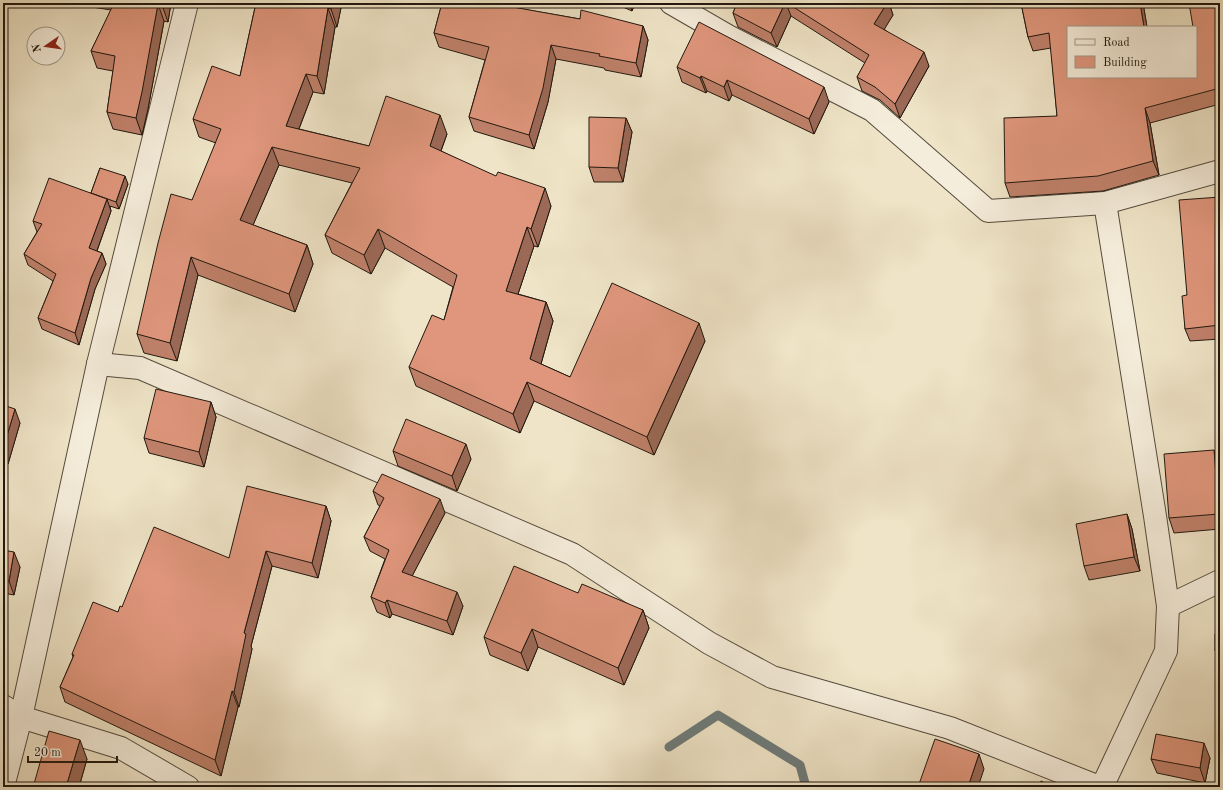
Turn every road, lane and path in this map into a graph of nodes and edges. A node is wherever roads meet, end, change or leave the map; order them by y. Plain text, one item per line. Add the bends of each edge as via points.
1 (187, 3) edge
2 (671, 3) edge
3 (1220, 171) edge
4 (1105, 203) junction
5 (98, 364) junction
6 (1220, 581) edge
7 (1168, 606) junction
8 (12, 712) edge
9 (3, 787) edge
10 (188, 787) edge
11 (1099, 787) edge
12 (1102, 787) edge

1 - 5 street
2 - 4 street via 728,36 872,110 988,211
3 - 4 street
4 - 7 street
5 - 8 street
5 - 11 street via 140,368 572,554 709,643 772,677 950,728
6 - 7 street
7 - 12 street via 1166,651
8 - 9 street
8 - 10 street via 121,748

